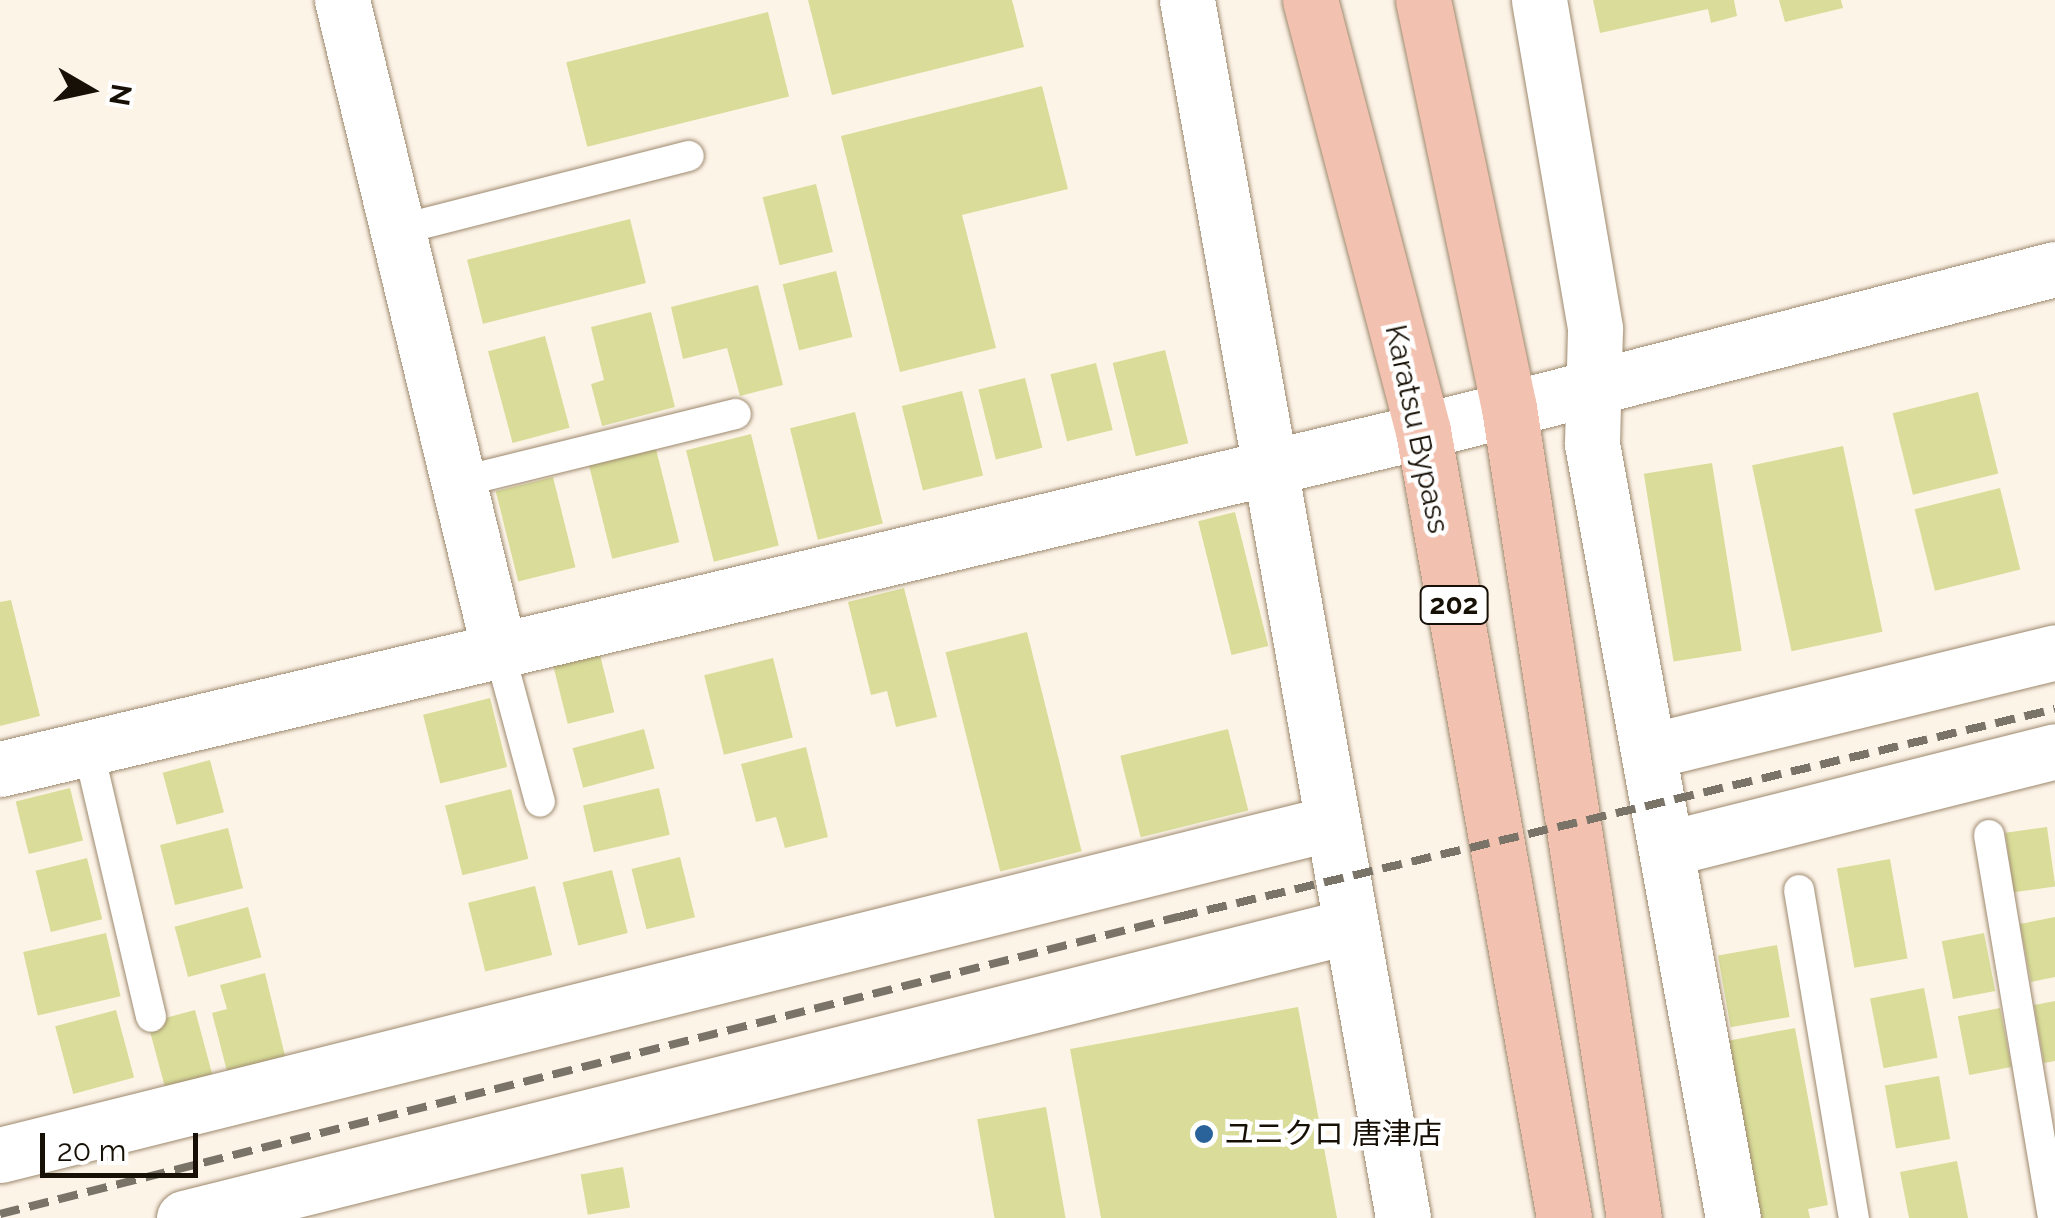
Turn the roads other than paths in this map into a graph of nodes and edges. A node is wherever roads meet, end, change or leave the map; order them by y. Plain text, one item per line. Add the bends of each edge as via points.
1 (342, 0) edge
2 (1187, 0) edge
3 (1310, 0) edge
4 (1422, 0) edge
5 (1540, 0) edge
6 (689, 156) dead end
7 (398, 230) junction
8 (2055, 269) edge
9 (1597, 384) junction
10 (1509, 408) junction
11 (736, 414) dead end
12 (1423, 431) junction
13 (1266, 466) junction
14 (459, 482) junction
15 (499, 650) junction
16 (2055, 652) edge
17 (88, 748) junction
18 (1654, 750) junction
19 (2055, 751) edge
20 (0, 769) edge
21 (540, 802) dead end
22 (1332, 823) junction
23 (1989, 835) dead end
24 (1670, 848) junction
25 (1799, 890) dead end
26 (1350, 926) junction
27 (151, 1016) dead end
28 (0, 1155) edge
29 (203, 1216) edge
30 (1403, 1218) edge
31 (1564, 1218) edge
32 (1634, 1218) edge
33 (1734, 1218) edge
34 (1854, 1218) edge
35 (2053, 1218) edge

1 - 7 street
2 - 13 street
3 - 12 highway, Karatsu Bypass / 202
4 - 10 highway
5 - 9 street
6 - 7 lane
7 - 14 street
8 - 9 street
9 - 10 street
9 - 18 street via 1592,444
10 - 12 street
10 - 32 highway
11 - 14 lane
12 - 13 street
12 - 31 highway, Karatsu Bypass / 202
13 - 15 street
13 - 22 street
14 - 15 street
15 - 17 street
15 - 21 lane
16 - 18 street
17 - 20 street
17 - 27 lane
18 - 24 street
19 - 24 street
22 - 26 street
22 - 28 street
23 - 35 lane
24 - 33 street
25 - 34 lane
26 - 29 street
26 - 30 street

